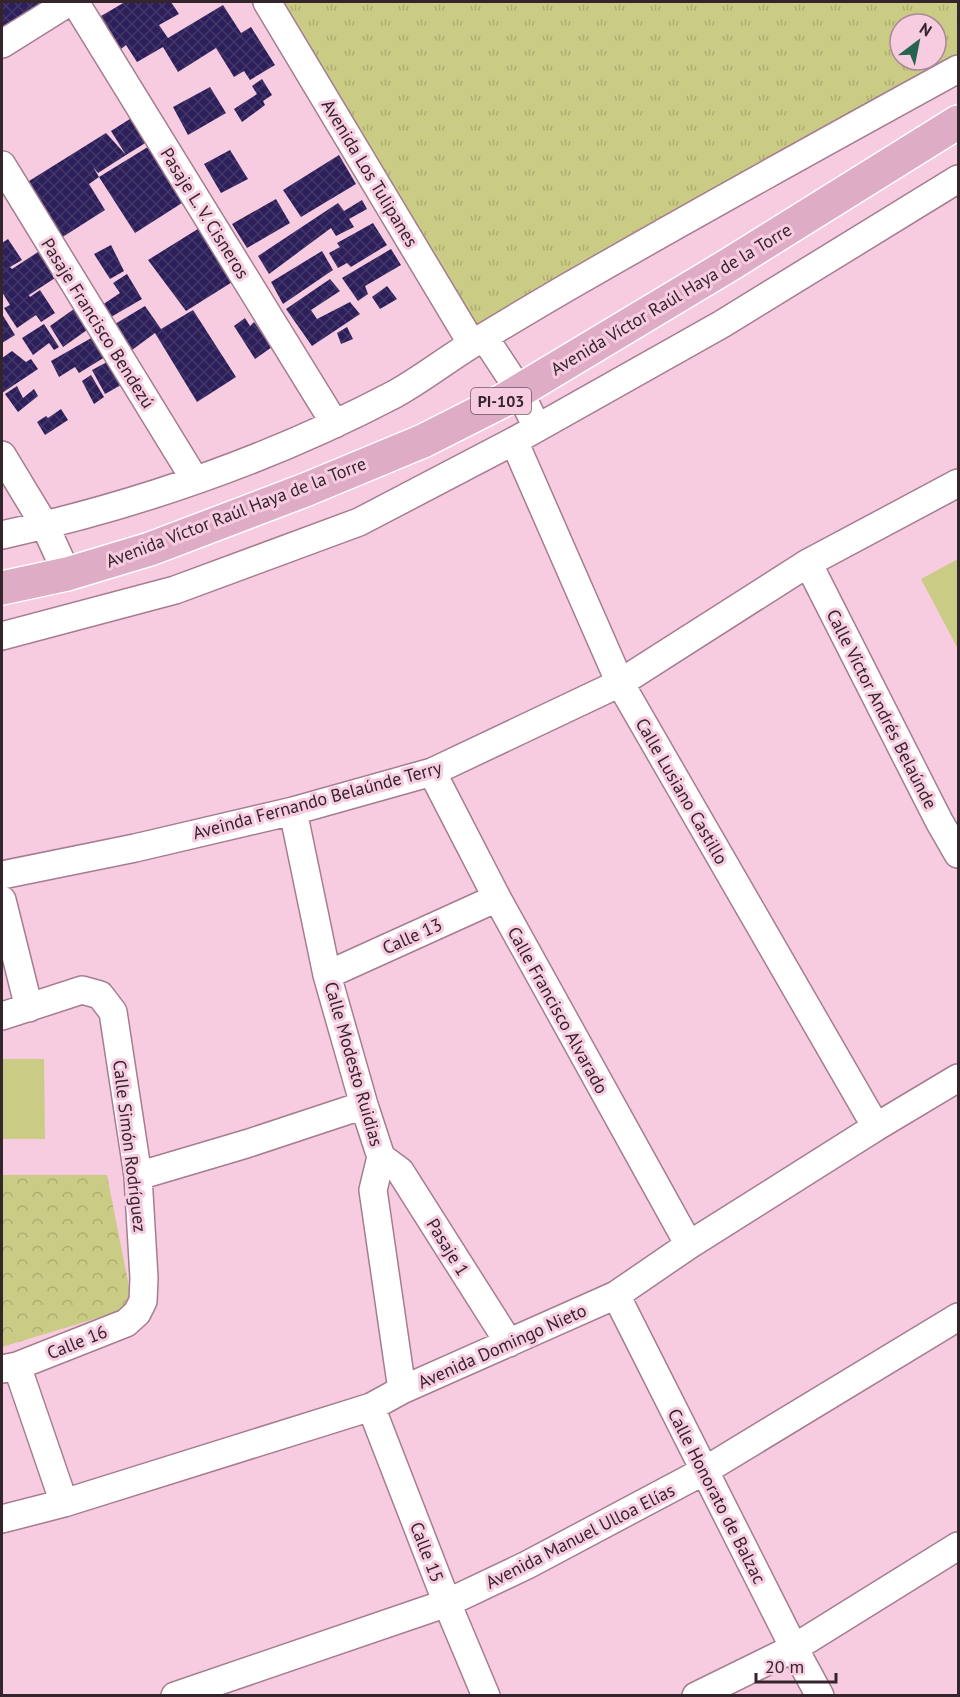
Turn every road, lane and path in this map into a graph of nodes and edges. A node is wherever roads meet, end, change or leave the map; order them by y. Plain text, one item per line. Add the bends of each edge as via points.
1 (69, 2) edge
2 (75, 2) edge
3 (267, 2) edge
4 (2, 44) edge
5 (958, 69) edge
6 (958, 122) edge
7 (2, 165) edge
8 (958, 179) edge
9 (478, 341) junction
10 (519, 390) junction
11 (335, 424) junction
12 (537, 428) junction
13 (514, 441) junction
14 (2, 455) edge
15 (195, 480) junction
16 (958, 483) edge
17 (45, 526) junction
18 (2, 535) edge
19 (808, 563) junction
20 (67, 574) junction
21 (9, 592) edge
22 (2, 636) edge
23 (620, 683) junction
24 (432, 772) junction
25 (293, 811) junction
26 (949, 815) edge
27 (958, 854) edge
28 (2, 875) edge
29 (497, 898) junction
30 (2, 900) edge
31 (327, 975) junction
32 (29, 1008) junction
33 (2, 1017) edge
34 (958, 1078) edge
35 (364, 1105) junction
36 (876, 1127) junction
37 (381, 1157) junction
38 (138, 1176) junction
39 (689, 1245) junction
40 (616, 1295) junction
41 (143, 1301) joint
42 (958, 1317) edge
43 (508, 1343) junction
44 (9, 1367) edge
45 (402, 1390) junction
46 (371, 1407) junction
47 (704, 1471) junction
48 (64, 1503) junction
49 (2, 1519) edge
50 (958, 1546) edge
51 (447, 1603) junction
52 (794, 1648) junction
53 (175, 1695) edge
54 (486, 1695) edge
55 (696, 1695) edge
56 (820, 1695) edge

1 - 4 street
2 - 11 street, Pasaje L. V. Cisneros
3 - 9 street, Avenida Los Tulipanes
5 - 9 street via 595,271
6 - 10 main road, Avenida Víctor Raúl Haya de la Torre / PI-103
7 - 15 street, Pasaje Francisco Bendezú
8 - 12 street via 722,324
9 - 10 street, Avenida Los Tulipanes
9 - 11 street via 398,392
10 - 12 street, Avenida Los Tulipanes
10 - 20 main road, Avenida Víctor Raúl Haya de la Torre / PI-103 via 423,441 352,471 150,549
11 - 15 street
12 - 13 street
13 - 22 street via 359,522 288,550 175,590
13 - 23 street, Calle Lusiano Castillo
14 - 17 street
15 - 17 street
16 - 19 street, Aveinda Fernando Belaúnde Terry
17 - 18 street
17 - 20 street
19 - 23 street, Aveinda Fernando Belaúnde Terry
19 - 26 street, Calle Víctor Andrés Belaúnde
20 - 21 main road, Avenida Víctor Raúl Haya de la Torre / PI-103
23 - 24 street, Aveinda Fernando Belaúnde Terry
23 - 36 street, Calle Lusiano Castillo
24 - 25 street, Aveinda Fernando Belaúnde Terry
24 - 29 street, Calle Francisco Alvarado
25 - 28 street, Aveinda Fernando Belaúnde Terry
25 - 31 street, Calle Modesto Ruidias
26 - 27 street, Calle Víctor Andrés Belaúnde
29 - 31 street, Calle 13
29 - 39 street, Calle Francisco Alvarado
30 - 32 street
31 - 35 street, Calle Modesto Ruidias
32 - 33 street
32 - 38 street, Calle Simón Rodríguez via 82,990 100,995 112,1012
34 - 36 street, Avenida Domingo Nieto
35 - 37 street, Calle Modesto Ruidias
35 - 38 street
36 - 39 street, Avenida Domingo Nieto
37 - 43 street, Pasaje 1 via 399,1171
37 - 45 street, Calle Modesto Ruidias via 373,1190
38 - 41 street, Calle Simón Rodríguez
39 - 40 street, Avenida Domingo Nieto
40 - 43 street, Avenida Domingo Nieto
40 - 47 street, Calle Honorato de Balzac
41 - 44 street, Calle 16 via 126,1323
42 - 47 street, Avenida Manuel Ulloa Elías
43 - 45 street, Avenida Domingo Nieto
44 - 48 street
45 - 46 street, Avenida Domingo Nieto
46 - 48 street, Avenida Domingo Nieto
46 - 51 street, Calle 15
47 - 51 street, Avenida Manuel Ulloa Elías
47 - 52 street, Calle Honorato de Balzac
48 - 49 street, Avenida Domingo Nieto
50 - 52 street
51 - 53 street, Avenida Manuel Ulloa Elías
51 - 54 street, Calle 15
52 - 55 street
52 - 56 street, Calle Honorato de Balzac

